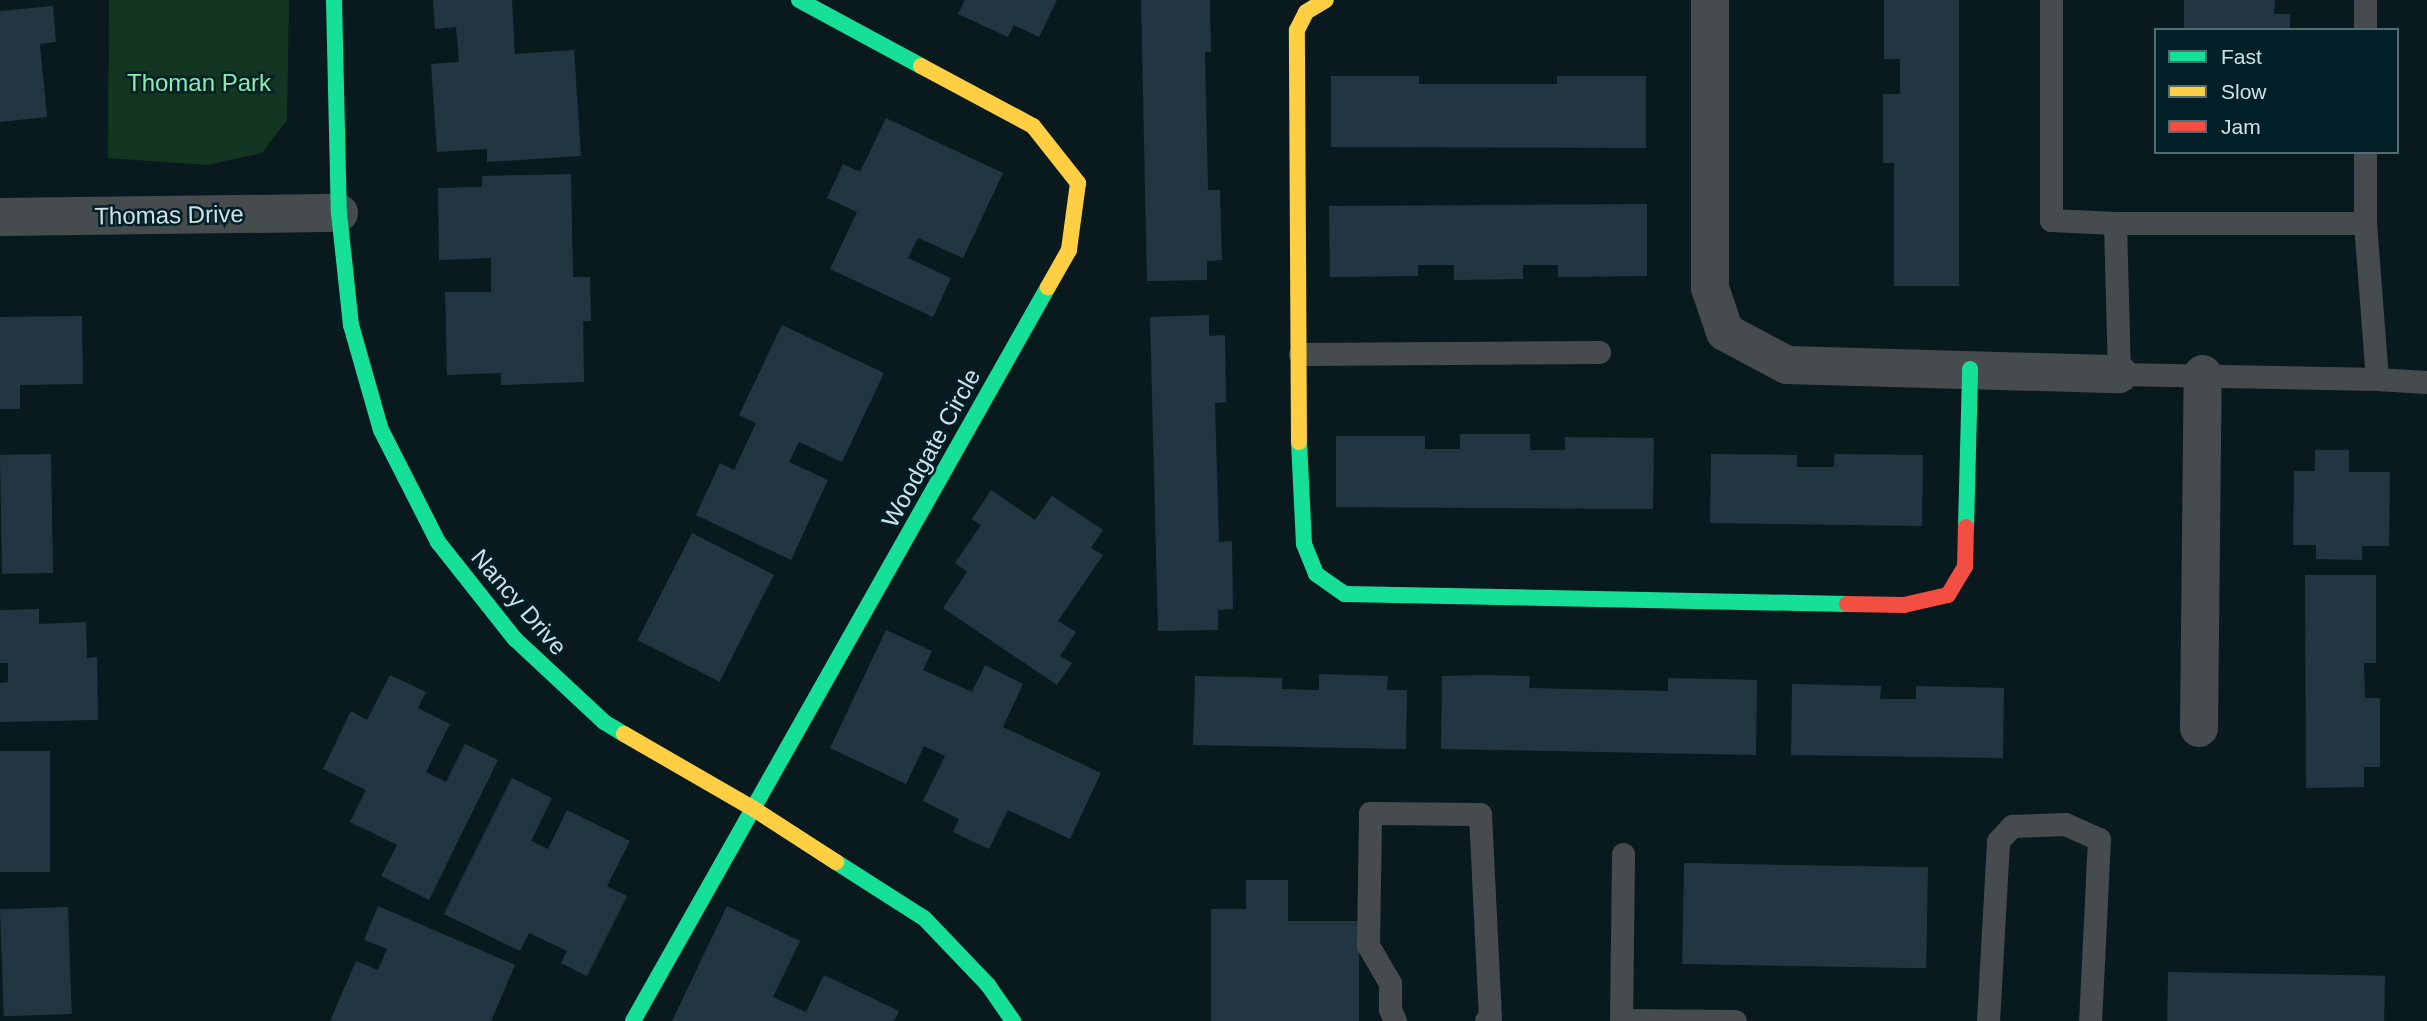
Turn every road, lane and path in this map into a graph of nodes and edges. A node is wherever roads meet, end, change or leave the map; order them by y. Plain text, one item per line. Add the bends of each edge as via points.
1 (334, 0) edge
2 (799, 0) edge
3 (1326, 0) edge
4 (1710, 0) edge
5 (2051, 0) edge
6 (2365, 0) edge
7 (2365, 28) edge
8 (2365, 154) edge
9 (339, 213) junction
10 (0, 217) edge
11 (2115, 223) junction
12 (2365, 223) junction
13 (1599, 352) dead end
14 (1300, 354) junction
15 (1970, 369) junction
16 (2119, 374) junction
17 (2203, 374) junction
18 (2377, 380) junction
19 (2427, 382) edge
20 (2199, 728) dead end
21 (754, 809) junction
22 (1623, 854) dead end
23 (1620, 1020) edge
24 (633, 1021) edge
25 (1013, 1021) edge
26 (1395, 1021) edge
27 (1486, 1021) edge
28 (1735, 1021) edge
29 (1988, 1021) edge
30 (2090, 1021) edge

1 - 9 street, Nancy Drive
2 - 21 street, Woodgate Circle via 1033,126 1078,183 1069,250
3 - 14 street via 1306,12 1297,30
4 - 15 street via 1710,288 1725,332 1787,365
5 - 11 lane via 2051,220
6 - 7 lane
8 - 12 lane
9 - 10 street, Thomas Drive
9 - 21 street, Nancy Drive via 351,325 381,430 438,542 515,639 604,722
11 - 12 lane
11 - 16 lane
12 - 18 lane
13 - 14 lane
14 - 15 street via 1299,488 1304,544 1316,574 1345,594 1904,605 1948,595 1965,567
15 - 16 street
16 - 17 lane
17 - 18 lane
17 - 20 street
18 - 19 lane
21 - 24 street, Woodgate Circle
21 - 25 street, Nancy Drive via 924,918 988,985
22 - 23 lane
23 - 28 lane
26 - 27 lane via 1390,1010 1390,983 1368,945 1370,813 1480,814 1490,1017
29 - 30 lane via 1998,841 2012,826 2065,824 2099,839

